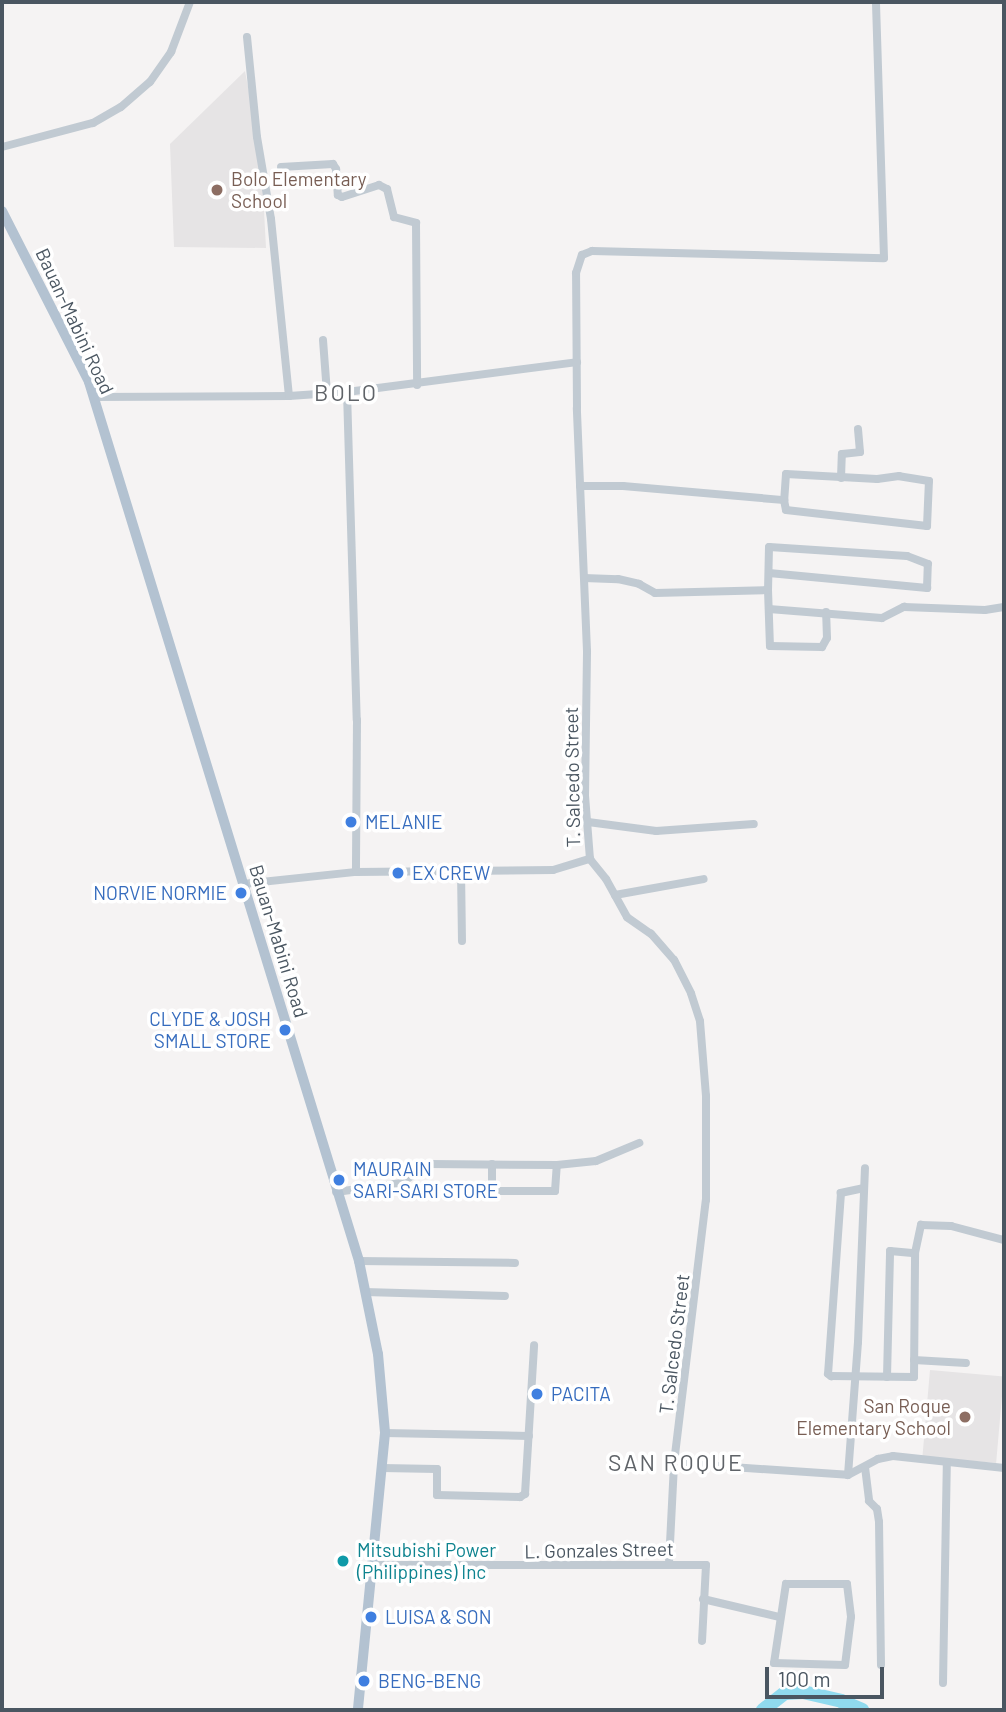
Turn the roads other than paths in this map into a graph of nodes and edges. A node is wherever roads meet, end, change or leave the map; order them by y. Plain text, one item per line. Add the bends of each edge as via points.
1 (191, 2) edge
2 (876, 2) edge
3 (247, 37) dead end
4 (2, 147) edge
5 (281, 167) dead end
6 (2, 211) edge
7 (323, 340) dead end
8 (577, 362) junction
9 (417, 385) junction
10 (348, 392) junction
11 (327, 393) junction
12 (289, 396) junction
13 (94, 397) junction
14 (858, 429) dead end
15 (841, 478) junction
16 (579, 486) junction
17 (784, 500) junction
18 (769, 573) junction
19 (584, 578) junction
20 (768, 590) junction
21 (1004, 607) edge
22 (769, 609) junction
23 (826, 612) junction
24 (588, 822) junction
25 (754, 824) dead end
26 (590, 859) junction
27 (461, 870) junction
28 (356, 872) junction
29 (704, 879) dead end
30 (243, 884) junction
31 (615, 895) junction
32 (462, 941) dead end
33 (639, 1143) dead end
34 (492, 1164) junction
35 (557, 1165) junction
36 (865, 1168) dead end
37 (864, 1188) junction
38 (336, 1192) junction
39 (1004, 1240) edge
40 (915, 1253) junction
41 (359, 1261) junction
42 (515, 1263) dead end
43 (365, 1292) junction
44 (505, 1296) dead end
45 (534, 1345) dead end
46 (914, 1360) junction
47 (966, 1363) dead end
48 (855, 1374) junction
49 (887, 1377) junction
50 (385, 1433) junction
51 (529, 1436) junction
52 (674, 1463) junction
53 (947, 1463) junction
54 (865, 1467) junction
55 (383, 1468) junction
56 (1004, 1468) edge
57 (848, 1475) junction
58 (669, 1563) junction
59 (373, 1565) junction
60 (703, 1599) junction
61 (780, 1617) junction
62 (702, 1641) dead end
63 (881, 1665) dead end
64 (943, 1683) dead end
65 (358, 1710) edge

1 - 4 street via 172,52 150,82 121,107 93,123
2 - 8 street, T. Salcedo Street via 884,258 592,251 582,255 576,273
3 - 12 street
5 - 9 street via 332,164 338,195 379,185 387,189 394,217 416,223
6 - 13 main road, Bauan-Mabini Road
7 - 11 street
8 - 9 street
8 - 16 street, T. Salcedo Street
9 - 10 street
10 - 11 street
10 - 28 street via 357,720
11 - 12 street
12 - 13 street
13 - 30 main road, Bauan-Mabini Road
14 - 15 street via 860,452 842,454
15 - 17 street via 786,474
15 - 17 street via 899,476 929,481 927,526 786,510
16 - 17 street
16 - 19 street, T. Salcedo Street
18 - 18 street via 907,588 929,586 928,564 907,556 769,547
18 - 20 street
19 - 20 street via 628,581 655,593
19 - 24 street, T. Salcedo Street
20 - 22 street
21 - 23 street via 904,607 882,618
22 - 23 street
22 - 23 street via 770,646 822,647 827,638
24 - 25 street via 656,831
24 - 26 street, T. Salcedo Street
26 - 27 street via 553,870
26 - 31 street, T. Salcedo Street
27 - 28 street
27 - 32 street
28 - 30 street
29 - 31 street
30 - 38 main road, Bauan-Mabini Road
31 - 52 street, T. Salcedo Street via 627,917 651,934 674,960 700,1021 706,1200
33 - 35 street via 596,1161
34 - 35 street
34 - 35 street via 492,1191 555,1191
34 - 38 street via 430,1164 401,1184
36 - 37 street
37 - 48 street
37 - 48 street via 841,1193 828,1374
38 - 41 main road, Bauan-Mabini Road
39 - 40 street via 951,1226 921,1225
40 - 46 street
40 - 49 street via 890,1251
41 - 42 street
41 - 43 main road, Bauan-Mabini Road
43 - 44 street
43 - 50 main road, Bauan-Mabini Road via 378,1354
45 - 51 street
46 - 47 street
46 - 49 street via 915,1377
48 - 49 street
48 - 57 street
50 - 51 street
50 - 55 main road, Bauan-Mabini Road
51 - 55 street via 526,1490 520,1497 437,1495 437,1469
52 - 57 street
52 - 58 street, T. Salcedo Street
53 - 54 street via 893,1457
53 - 56 street
53 - 64 street
54 - 57 street
54 - 63 street via 869,1501 877,1509 879,1522
55 - 59 main road, Bauan-Mabini Road
58 - 59 street, L. Gonzales Street
58 - 60 street, L. Gonzales Street via 706,1565
59 - 65 main road, Bauan-Mabini Road
60 - 61 street
60 - 62 street, L. Gonzales Street
61 - 61 street via 774,1663 845,1665 851,1617 847,1584 786,1584

